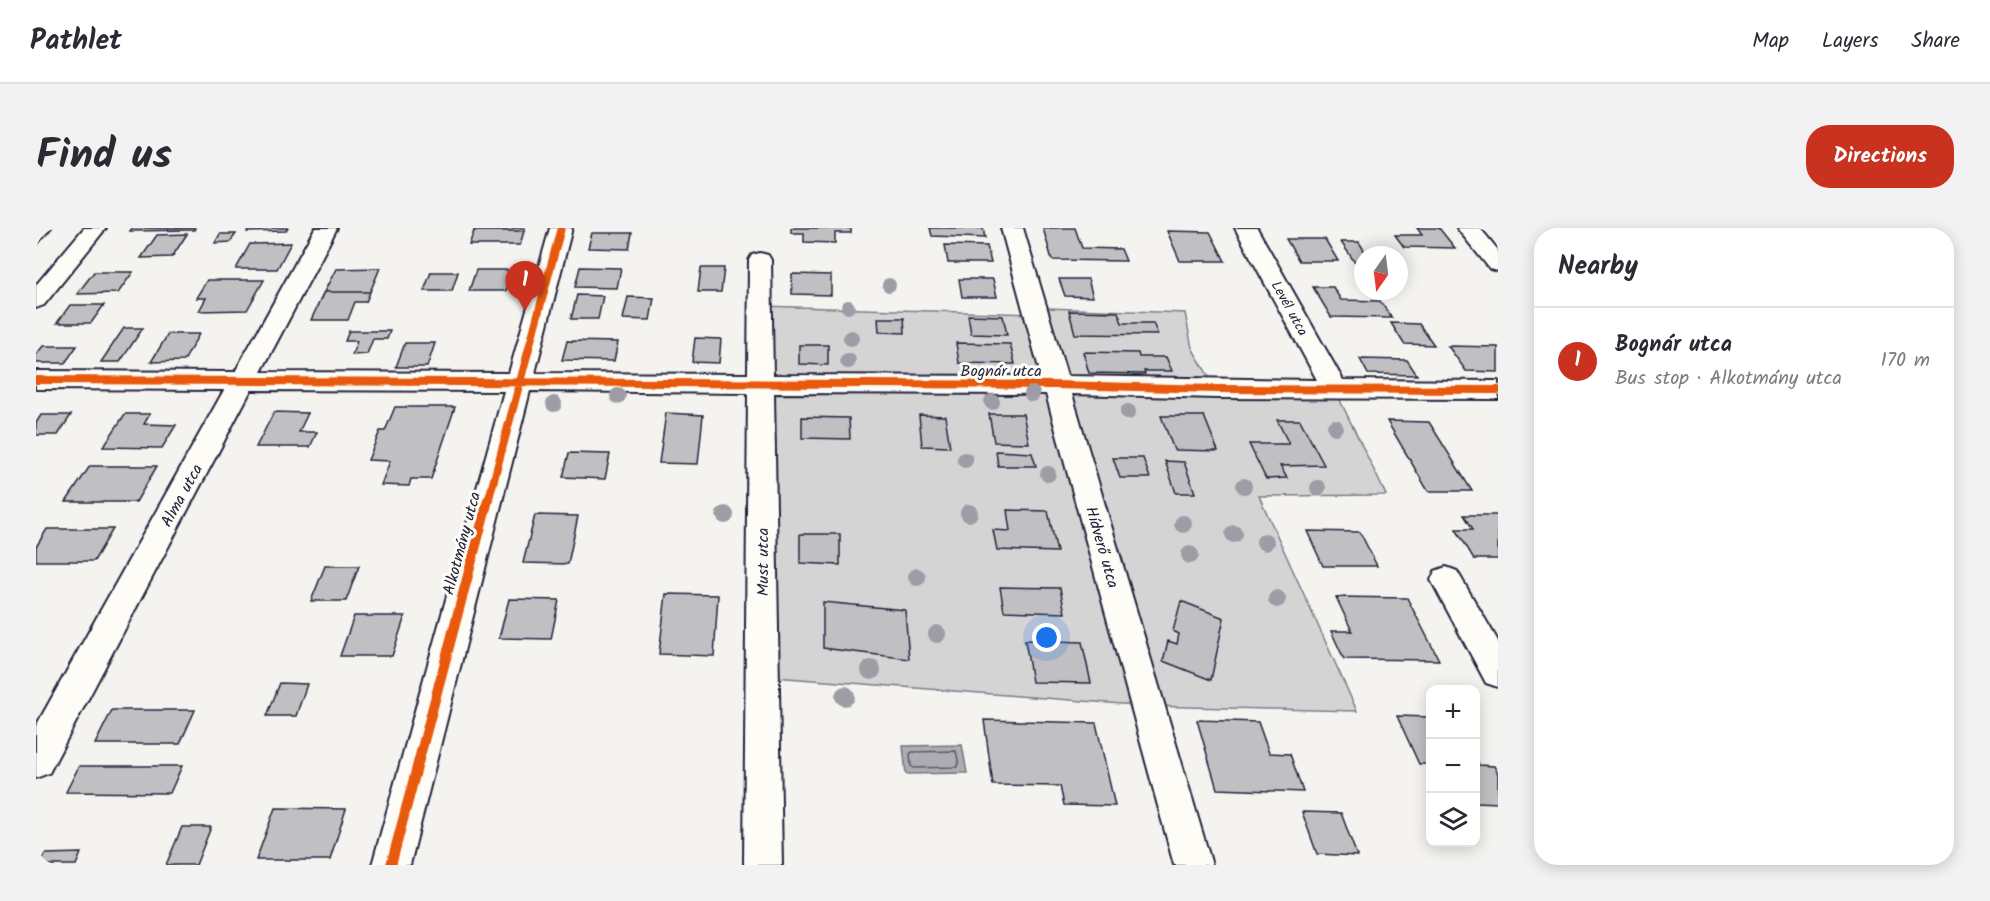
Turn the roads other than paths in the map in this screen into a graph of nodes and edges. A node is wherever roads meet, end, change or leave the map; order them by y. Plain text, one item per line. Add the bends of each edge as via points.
1 (95, 228) edge
2 (326, 228) edge
3 (561, 228) edge
4 (1012, 228) edge
5 (1246, 228) edge
6 (1468, 228) edge
7 (760, 260) dead end
8 (1498, 264) edge
9 (36, 300) edge
10 (36, 380) edge
11 (244, 380) junction
12 (520, 382) junction
13 (761, 384) junction
14 (1056, 385) junction
15 (1334, 388) junction
16 (1498, 390) edge
17 (1446, 580) dead end
18 (1498, 672) edge
19 (36, 762) edge
20 (391, 865) edge
21 (763, 865) edge
22 (1193, 865) edge

1 - 9 street
2 - 11 street, Alma utca
3 - 12 street, Alkotmány utca
4 - 14 street, Hídverő utca
5 - 15 street, Levél utca
6 - 8 street
7 - 13 street, Must utca
10 - 11 street, Bognár utca
11 - 12 street, Bognár utca
11 - 19 street, Alma utca
12 - 13 street, Bognár utca
12 - 20 street, Alkotmány utca
13 - 14 street, Bognár utca
13 - 21 street, Must utca
14 - 15 street, Bognár utca
14 - 22 street, Hídverő utca
15 - 16 street, Bognár utca
17 - 18 street

